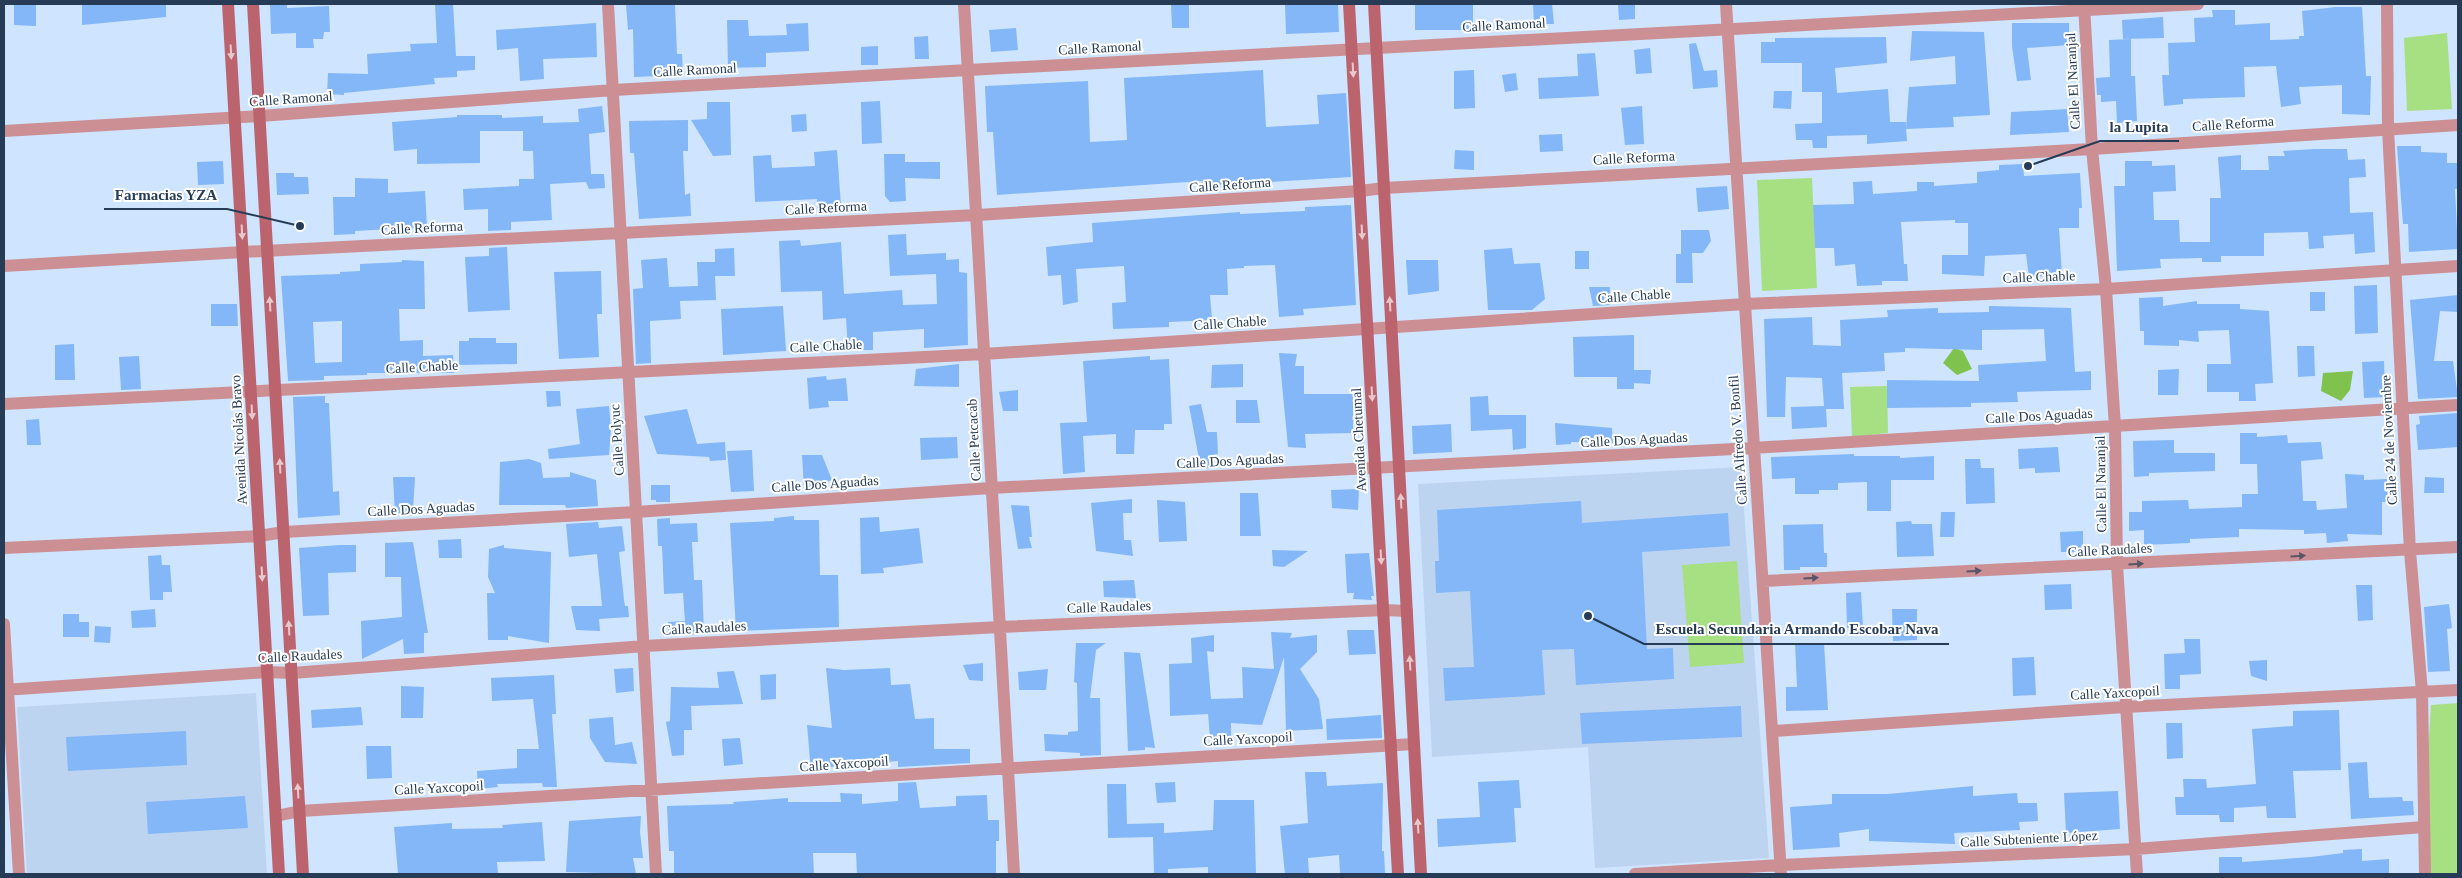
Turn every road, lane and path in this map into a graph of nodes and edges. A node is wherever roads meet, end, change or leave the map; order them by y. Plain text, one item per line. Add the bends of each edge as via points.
1 (228, 4) edge
2 (253, 4) edge
3 (608, 4) edge
4 (964, 4) edge
5 (1349, 4) edge
6 (1374, 4) edge
7 (1726, 4) edge
8 (2198, 4) edge
9 (2387, 4) edge
10 (2084, 8) edge
11 (1727, 28) junction
12 (1376, 47) junction
13 (1352, 49) junction
14 (968, 70) junction
15 (614, 90) junction
16 (260, 116) junction
17 (235, 118) junction
18 (2458, 125) edge
19 (2388, 128) junction
20 (4, 130) edge
21 (2092, 149) junction
22 (1736, 168) junction
23 (1384, 188) junction
24 (1360, 192) junction
25 (977, 216) junction
26 (619, 233) junction
27 (267, 251) junction
28 (243, 252) junction
29 (4, 266) edge
30 (2458, 266) edge
31 (2394, 270) junction
32 (2106, 289) junction
33 (1745, 304) junction
34 (1391, 327) junction
35 (1368, 330) junction
36 (984, 354) junction
37 (627, 371) junction
38 (275, 390) junction
39 (251, 391) junction
40 (4, 404) edge
41 (2458, 405) edge
42 (2403, 409) junction
43 (2115, 427) junction
44 (1753, 448) junction
45 (1399, 467) junction
46 (1376, 469) junction
47 (991, 488) junction
48 (636, 512) junction
49 (284, 532) junction
50 (260, 536) junction
51 (4, 548) edge
52 (2458, 548) edge
53 (2410, 551) junction
54 (2117, 565) junction
55 (1763, 581) junction
56 (1384, 610) junction
57 (1407, 611) junction
58 (4, 624) edge
59 (1000, 627) junction
60 (645, 646) junction
61 (267, 672) junction
62 (292, 673) junction
63 (6, 690) edge
64 (2458, 690) edge
65 (2422, 692) junction
66 (2125, 707) junction
67 (1773, 731) junction
68 (1414, 744) junction
69 (1391, 746) junction
70 (1007, 768) junction
71 (653, 790) junction
72 (300, 812) junction
73 (276, 816) junction
74 (2424, 827) junction
75 (10, 828) edge
76 (2136, 850) junction
77 (1781, 870) edge
78 (18, 874) edge
79 (279, 874) edge
80 (303, 874) edge
81 (656, 874) edge
82 (1014, 874) edge
83 (1398, 874) edge
84 (1421, 874) edge
85 (1636, 874) edge
86 (2137, 874) edge
87 (2426, 874) edge

1 -> 17 main road, Avenida Nicolás Bravo
2 - 16 main road
3 - 15 street, Calle Polyuc
4 - 14 street, Calle Petcacab
5 - 13 main road, Avenida Chetumal
6 - 12 main road
7 - 11 street, Calle Alfredo V. Bonfil
8 - 10 street, Calle Ramonal
9 - 19 street, Calle 24 de Noviembre
10 - 11 street, Calle Ramonal
10 - 21 street, Calle El Naranjal
11 - 12 street, Calle Ramonal
11 - 22 street, Calle Alfredo V. Bonfil
12 - 13 street, Calle Ramonal
12 - 23 main road
13 - 14 street, Calle Ramonal
13 -> 24 main road, Avenida Chetumal
14 - 15 street, Calle Ramonal
14 - 25 street, Calle Petcacab
15 - 16 street, Calle Ramonal
15 - 26 street, Calle Polyuc
16 - 17 street, Calle Ramonal
16 - 27 main road
17 - 20 street, Calle Ramonal
17 -> 28 main road, Avenida Nicolás Bravo
18 - 19 street, Calle Reforma
19 - 21 street, Calle Reforma
19 - 31 street, Calle 24 de Noviembre
21 - 22 street, Calle Reforma
21 - 32 street, Calle El Naranjal
22 - 23 street, Calle Reforma
22 - 33 street, Calle Alfredo V. Bonfil
23 - 24 street, Calle Reforma
34 -> 23 main road
24 - 25 street, Calle Reforma
24 -> 35 main road, Avenida Chetumal
25 - 26 street, Calle Reforma
25 - 36 street, Calle Petcacab
26 - 27 street, Calle Reforma
26 - 37 street, Calle Polyuc
27 - 28 street, Calle Reforma
38 -> 27 main road
28 - 29 street, Calle Reforma
28 - 39 main road, Avenida Nicolás Bravo
30 - 31 street, Calle Chable
31 - 32 street, Calle Chable
31 - 42 street, Calle 24 de Noviembre
32 - 33 street, Calle Chable
32 - 43 street, Calle El Naranjal
33 - 34 street, Calle Chable
33 - 44 street, Calle Alfredo V. Bonfil
34 - 35 street, Calle Chable
34 - 45 main road
35 - 36 street, Calle Chable
35 -> 46 main road, Avenida Chetumal
36 - 37 street, Calle Chable
36 - 47 street, Calle Petcacab
37 - 38 street, Calle Chable
37 - 48 street, Calle Polyuc
38 - 39 street, Calle Chable
49 -> 38 main road
39 - 40 street, Calle Chable
39 -> 50 main road, Avenida Nicolás Bravo
41 - 42 street, Calle Dos Aguadas
42 - 43 street, Calle Dos Aguadas
42 - 53 street, Calle 24 de Noviembre
43 - 44 street, Calle Dos Aguadas
43 - 54 street, Calle El Naranjal
44 - 45 street, Calle Dos Aguadas
44 - 55 street, Calle Alfredo V. Bonfil
45 - 46 street, Calle Dos Aguadas
57 -> 45 main road
46 - 47 street, Calle Dos Aguadas
46 -> 56 main road, Avenida Chetumal
47 - 48 street, Calle Dos Aguadas
47 - 59 street, Calle Petcacab
48 - 49 street, Calle Dos Aguadas
48 - 60 street, Calle Polyuc
49 - 50 street, Calle Dos Aguadas
62 -> 49 main road
50 - 51 street, Calle Dos Aguadas
50 -> 61 main road, Avenida Nicolás Bravo
52 - 53 street, Calle Raudales
54 -> 53 street, Calle Raudales
53 - 65 street, Calle 24 de Noviembre
55 -> 54 street, Calle Raudales
54 - 66 street, Calle El Naranjal
55 - 67 street, Calle Alfredo V. Bonfil
56 - 57 street, Calle Raudales
56 - 59 street, Calle Raudales
56 - 69 main road, Avenida Chetumal
68 -> 57 main road
58 - 63 street
59 - 60 street, Calle Raudales
59 - 70 street, Calle Petcacab
60 - 62 street, Calle Raudales
60 - 71 street, Calle Polyuc
61 - 62 street, Calle Raudales
61 - 63 street, Calle Raudales
61 - 73 main road, Avenida Nicolás Bravo
72 -> 62 main road
63 - 75 street
64 - 65 street, Calle Yaxcopoil
65 - 66 street, Calle Yaxcopoil
65 - 74 street, Calle 24 de Noviembre
66 - 67 street, Calle Yaxcopoil
66 - 76 street, Calle El Naranjal
67 - 77 street, Calle Alfredo V. Bonfil
68 - 69 street, Calle Yaxcopoil
84 -> 68 main road
69 - 70 street, Calle Yaxcopoil
69 - 83 main road, Avenida Chetumal
70 - 71 street, Calle Yaxcopoil
70 - 82 street, Calle Petcacab
71 - 72 street, Calle Yaxcopoil
71 - 81 street, Calle Polyuc
72 - 73 street, Calle Yaxcopoil
72 - 80 main road
73 - 79 main road, Avenida Nicolás Bravo
74 - 76 street, Calle Subteniente López
74 - 87 street, Calle 24 de Noviembre
75 - 78 street
76 - 77 street, Calle Subteniente López
76 - 86 street, Calle El Naranjal
77 - 85 street, Calle Subteniente López

